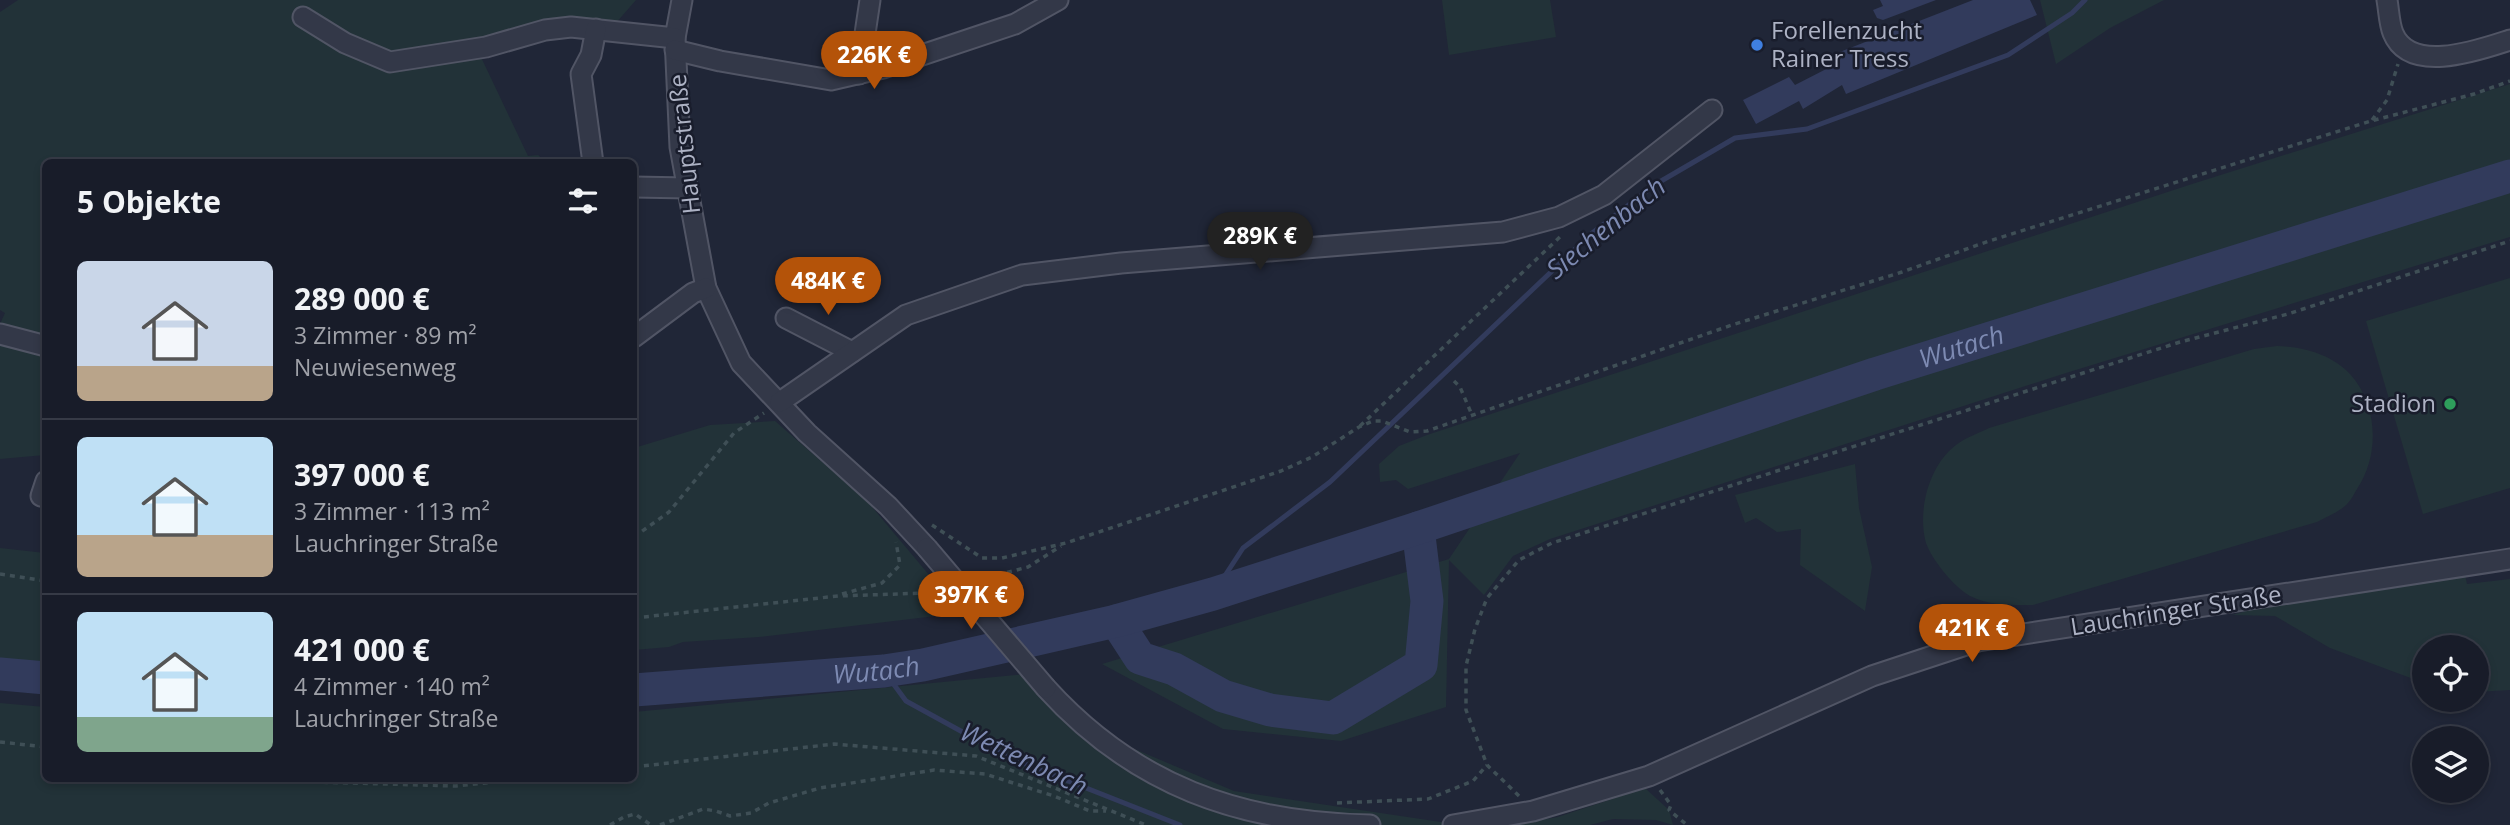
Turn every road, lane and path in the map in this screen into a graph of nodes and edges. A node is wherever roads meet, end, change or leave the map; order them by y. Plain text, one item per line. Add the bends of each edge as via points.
1 (682, 0) edge
2 (870, 0) edge
3 (2387, 0) edge
4 (1048, 3) edge
5 (303, 17) dead end
6 (596, 29) junction
7 (2510, 40) edge
8 (675, 44) junction
9 (2402, 46) junction
10 (859, 74) junction
11 (2510, 81) edge
12 (1712, 110) dead end
13 (2371, 121) junction
14 (592, 159) edge
15 (637, 187) edge
16 (688, 188) junction
17 (1565, 232) dead end
18 (2510, 241) edge
19 (706, 288) junction
20 (786, 318) dead end
21 (0, 334) edge
22 (637, 335) edge
23 (42, 345) edge
24 (852, 352) junction
25 (1454, 381) dead end
26 (780, 402) junction
27 (1472, 415) junction
28 (1359, 427) junction
29 (923, 522) dead end
30 (637, 535) edge
31 (895, 541) dead end
32 (2510, 559) edge
33 (0, 574) edge
34 (42, 580) edge
35 (637, 618) edge
36 (0, 742) edge
37 (42, 747) edge
38 (1487, 765) junction
39 (637, 767) edge
40 (1649, 776) junction
41 (346, 782) edge
42 (494, 782) edge
43 (1331, 803) dead end
44 (1107, 811) junction
45 (1533, 811) junction
46 (610, 825) edge
47 (650, 825) edge
48 (660, 825) edge
49 (1146, 825) edge
50 (1370, 825) edge
51 (1453, 825) edge
52 (1687, 825) edge

1 - 8 street, Hauptstraße
2 - 10 street
3 - 9 street via 2394,35
4 - 10 street via 1015,24
5 - 6 street via 345,43 390,62 486,47 545,30
6 - 8 street
6 - 14 street via 581,74
7 - 9 street via 2435,58
8 - 10 street via 720,61 831,80
8 - 16 street, Hauptstraße via 680,147
9 - 13 path via 2387,100
11 - 13 path
12 - 24 street via 1604,195 1532,226 1022,275 906,315
13 - 27 path via 1732,325
15 - 16 street
16 - 19 street, Hauptstraße
17 - 28 path
18 - 38 path via 2288,314 2167,345 1552,543 1518,560 1487,598 1466,666 1466,710
19 - 22 street
19 - 26 street, Hauptstraße via 741,363
20 - 24 street
21 - 23 street
24 - 26 street
25 - 27 path
26 - 30 path via 734,433 669,512
26 - 50 street, bridge via 807,433 888,506 1046,688 1124,758 1219,802 1296,821
27 - 28 path via 1427,431 1410,432 1382,421
28 - 29 path via 1280,471 1066,544 1002,558 982,558
31 - 35 path via 901,565 882,583 838,596
32 - 40 street, Lauchringer Straße via 1978,641 1872,676
33 - 34 path
36 - 37 path
38 - 43 path via 1473,781 1428,799
38 - 45 path
39 - 44 path via 834,744 976,756
40 - 45 street, Lauchringer Straße
40 - 52 path via 1670,810
41 - 42 path via 456,786
44 - 48 path via 1090,811 985,774 934,769 820,788 751,813 730,816 703,810
44 - 49 path
45 - 51 street, Lauchringer Straße
46 - 47 path via 635,814

